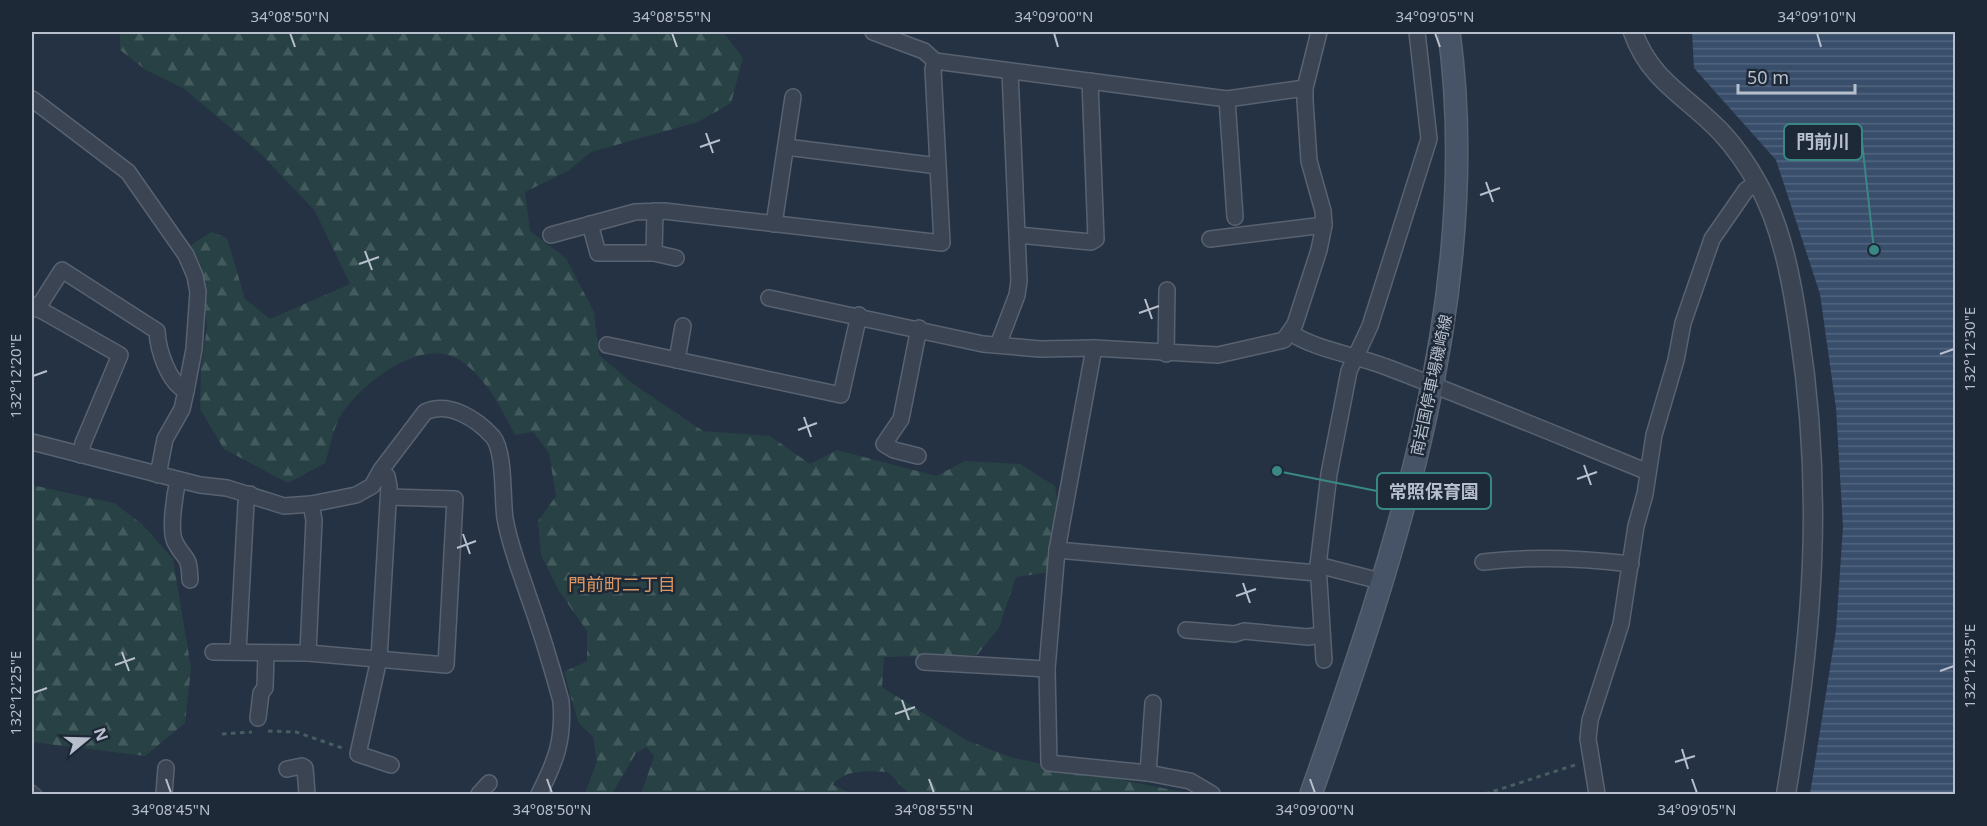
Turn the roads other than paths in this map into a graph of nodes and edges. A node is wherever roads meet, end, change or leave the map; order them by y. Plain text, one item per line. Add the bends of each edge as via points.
1 (873, 32) edge
2 (1320, 32) edge
3 (1417, 32) edge
4 (1449, 32) edge
5 (1633, 32) edge
6 (934, 61) junction
7 (1010, 72) junction
8 (1090, 81) junction
9 (1305, 88) junction
10 (793, 97) dead end
11 (32, 99) edge
12 (1227, 99) junction
13 (786, 147) junction
14 (938, 166) junction
15 (1757, 183) junction
16 (655, 212) junction
17 (1235, 217) dead end
18 (590, 224) junction
19 (774, 224) junction
20 (1324, 225) junction
21 (551, 235) dead end
22 (1018, 235) junction
23 (1210, 239) dead end
24 (654, 253) junction
25 (676, 258) dead end
26 (1167, 290) dead end
27 (769, 298) dead end
28 (34, 307) edge
29 (859, 315) junction
30 (683, 326) dead end
31 (919, 328) junction
32 (1291, 333) junction
33 (607, 345) dead end
34 (998, 345) junction
35 (1094, 348) junction
36 (1166, 354) junction
37 (1358, 356) junction
38 (677, 360) junction
39 (1433, 384) junction
40 (186, 391) junction
41 (32, 442) edge
42 (81, 455) junction
43 (918, 456) dead end
44 (381, 470) junction
45 (1648, 472) junction
46 (158, 475) junction
47 (178, 480) junction
48 (250, 494) junction
49 (389, 496) junction
50 (311, 504) junction
51 (1057, 550) junction
52 (1483, 562) dead end
53 (1631, 564) junction
54 (1317, 569) junction
55 (190, 580) dead end
56 (1380, 581) junction
57 (1186, 630) dead end
58 (1320, 634) junction
59 (213, 652) dead end
60 (238, 652) junction
61 (266, 653) junction
62 (308, 653) junction
63 (379, 659) junction
64 (1324, 660) dead end
65 (924, 662) dead end
66 (1047, 669) junction
67 (1152, 703) dead end
68 (258, 718) dead end
69 (391, 765) dead end
70 (166, 768) dead end
71 (287, 769) dead end
72 (1148, 773) junction
73 (32, 789) edge
74 (38, 795) edge
75 (165, 795) edge
76 (307, 795) edge
77 (539, 795) edge
78 (1212, 795) edge
79 (1311, 795) edge
80 (1597, 795) edge
81 (1786, 795) edge

1 - 6 street via 924,51
2 - 9 street
3 - 37 street via 1428,139
4 - 39 main road, 南岩国停車場磯崎線 via 1456,105 1455,224 1448,298
5 - 15 street via 1662,81 1720,131
6 - 7 street
6 - 14 street
7 - 8 street
7 - 22 street
8 - 12 street
8 - 22 street via 1096,239 1091,242
9 - 12 street
9 - 20 street via 1308,161
10 - 13 street
11 - 40 street via 128,172 186,255 198,292
12 - 17 street
13 - 14 street
13 - 19 street
14 - 19 street via 942,243
15 - 45 street via 1746,190 1712,239 1697,278 1654,435
15 - 81 street via 1770,209 1795,303 1815,485 1810,610
16 - 18 street via 634,212
16 - 19 street
16 - 24 street
18 - 21 street
18 - 24 street via 598,253
20 - 23 street
20 - 32 street
22 - 34 street via 1017,295
24 - 25 street
26 - 36 street
27 - 29 street
28 - 40 street via 62,270 157,331 162,358 180,388
28 - 42 street via 120,355
29 - 31 street
29 - 38 street via 841,395
30 - 38 street
31 - 34 street
31 - 43 street via 901,419 884,444
32 - 36 street via 1284,340 1218,356
32 - 37 street via 1302,341
33 - 38 street
34 - 35 street
35 - 36 street
35 - 51 street
37 - 39 street
37 - 54 street via 1349,370 1344,394
39 - 45 street
39 - 56 main road, 南岩国停車場磯崎線
40 - 46 street via 182,409 165,439
41 - 42 street
42 - 46 street
44 - 49 street via 387,476
44 - 50 street via 372,486 356,495
44 - 77 street via 425,412 435,407 447,407 468,417 494,438 512,547 561,701 563,726 556,762
45 - 53 street
46 - 47 street
47 - 48 street
47 - 55 street via 174,540 190,561
48 - 50 street via 284,506
48 - 60 street via 246,503
49 - 63 street
49 - 63 street via 454,500 447,665
50 - 62 street via 315,520
51 - 54 street
51 - 66 street
52 - 53 street via 1574,559
53 - 80 street via 1621,624 1590,720 1588,739
54 - 56 street
54 - 58 street
56 - 79 main road, 南岩国停車場磯崎線
57 - 58 street via 1308,637
58 - 64 street
59 - 60 street
60 - 61 street
61 - 62 street
61 - 68 street via 265,688
62 - 63 street
63 - 69 street via 358,754
65 - 66 street
66 - 72 street via 1049,763
67 - 72 street
70 - 75 street
71 - 76 street via 305,768
72 - 78 street via 1190,781
73 - 74 lane

